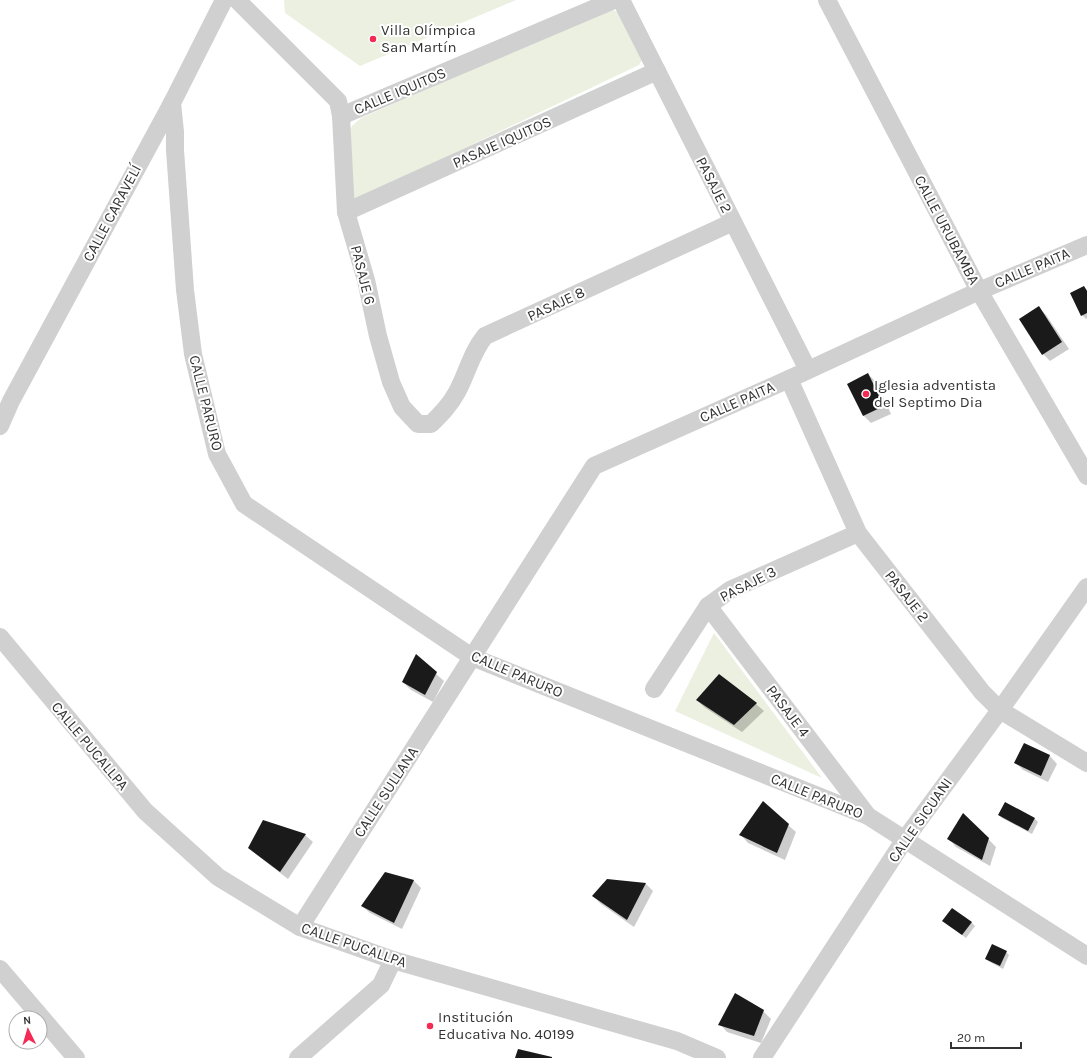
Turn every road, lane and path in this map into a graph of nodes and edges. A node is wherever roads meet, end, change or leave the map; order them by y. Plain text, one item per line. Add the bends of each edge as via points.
1 (224, 0) edge
2 (237, 0) edge
3 (614, 0) edge
4 (621, 0) edge
5 (827, 0) edge
6 (657, 71) junction
7 (172, 103) junction
8 (341, 116) junction
9 (346, 212) junction
10 (733, 222) junction
11 (1087, 245) edge
12 (979, 291) junction
13 (808, 370) junction
14 (789, 379) junction
15 (418, 424) joint
16 (0, 426) edge
17 (1087, 476) edge
18 (858, 533) junction
19 (1087, 587) edge
20 (708, 606) junction
21 (0, 637) edge
22 (472, 657) junction
23 (654, 690) dead end
24 (1000, 710) junction
25 (1087, 763) edge
26 (868, 816) junction
27 (905, 839) junction
28 (300, 927) junction
29 (1087, 956) edge
30 (393, 960) junction
31 (0, 969) edge
32 (76, 1058) edge
33 (298, 1058) edge
34 (717, 1058) edge
35 (762, 1058) edge

1 - 7 street, CALLE CARAVELÍ
2 - 8 street, PASAJE 6 via 338,101
3 - 8 street, CALLE IQUITOS
4 - 6 street, PASAJE 2
5 - 12 street, CALLE URUBAMBA
6 - 9 street, PASAJE IQUITOS
6 - 10 street, PASAJE 2
7 - 16 street, CALLE CARAVELÍ via 11,401
7 - 22 street, CALLE PARURO via 193,354 217,454 244,504
8 - 9 street, PASAJE 6
9 - 15 street, PASAJE 6 via 391,382 402,408
10 - 13 street, PASAJE 2
10 - 15 street, PASAJE 8 via 485,336 446,410 431,424
11 - 12 street, CALLE PAITA
12 - 13 street, CALLE PAITA
12 - 17 street, CALLE URUBAMBA
13 - 14 street, CALLE PAITA
14 - 18 street, PASAJE 2
14 - 22 street, CALLE PAITA via 594,466
18 - 20 street, PASAJE 3 via 730,590
18 - 24 street, PASAJE 2 via 982,692
19 - 24 street, CALLE SICUANI
20 - 23 street, PASAJE 3
20 - 26 street, PASAJE 4
21 - 28 street, CALLE PUCALLPA via 145,811 218,877
22 - 26 street, CALLE PARURO
22 - 28 street, CALLE SULLANA
24 - 25 street, PASAJE 2
24 - 27 street, CALLE SICUANI
26 - 27 street, CALLE PARURO
27 - 29 street, CALLE PARURO
27 - 35 street, CALLE SICUANI
28 - 30 street, CALLE PUCALLPA
30 - 33 street via 381,985
30 - 34 street, CALLE PUCALLPA via 677,1042
31 - 32 street

